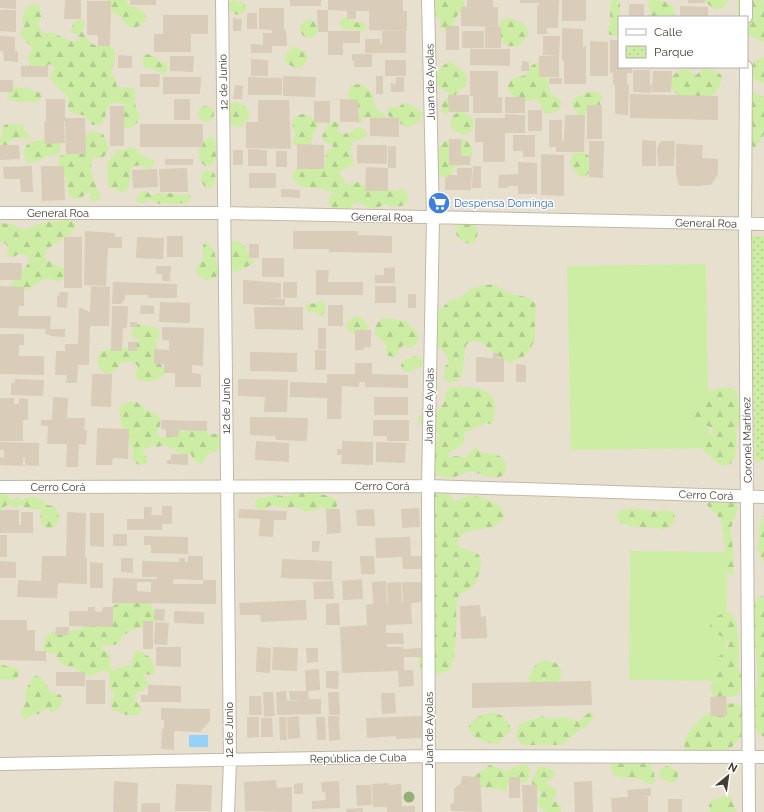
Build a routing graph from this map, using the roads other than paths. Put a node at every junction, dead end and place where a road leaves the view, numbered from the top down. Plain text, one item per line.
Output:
1 (222, 0) edge
2 (428, 0) edge
3 (746, 0) edge
4 (746, 16) edge
5 (746, 68) edge
6 (0, 213) edge
7 (225, 213) junction
8 (433, 218) junction
9 (745, 224) junction
10 (764, 224) edge
11 (428, 486) junction
12 (0, 487) edge
13 (227, 487) junction
14 (747, 497) junction
15 (764, 497) edge
16 (429, 756) junction
17 (750, 757) junction
18 (764, 757) edge
19 (230, 761) junction
20 (0, 764) edge
21 (228, 812) edge
22 (430, 812) edge
23 (750, 812) edge

1 - 7 street, 12 de Junio
2 - 8 street, Juan de Ayolas
3 - 4 street
5 - 9 street, Coronel Martínez
6 - 7 street, General Roa
7 - 8 street, General Roa
7 - 13 street, 12 de Junio
8 - 9 street, General Roa
8 - 11 street, Juan de Ayolas
9 - 10 street, General Roa
9 - 14 street, Coronel Martínez
11 - 13 street, Cerro Corá
11 - 14 street, Cerro Corá
11 - 16 street, Juan de Ayolas
12 - 13 street, Cerro Corá
13 - 19 street, 12 de Junio
14 - 15 street, Cerro Corá
14 - 17 street, Coronel Martínez
16 - 17 street, República de Cuba
16 - 19 street, República de Cuba
16 - 22 street, Juan de Ayolas
17 - 18 street, República de Cuba
17 - 23 street, Coronel Martínez
19 - 20 street, República de Cuba
19 - 21 street, 12 de Junio

